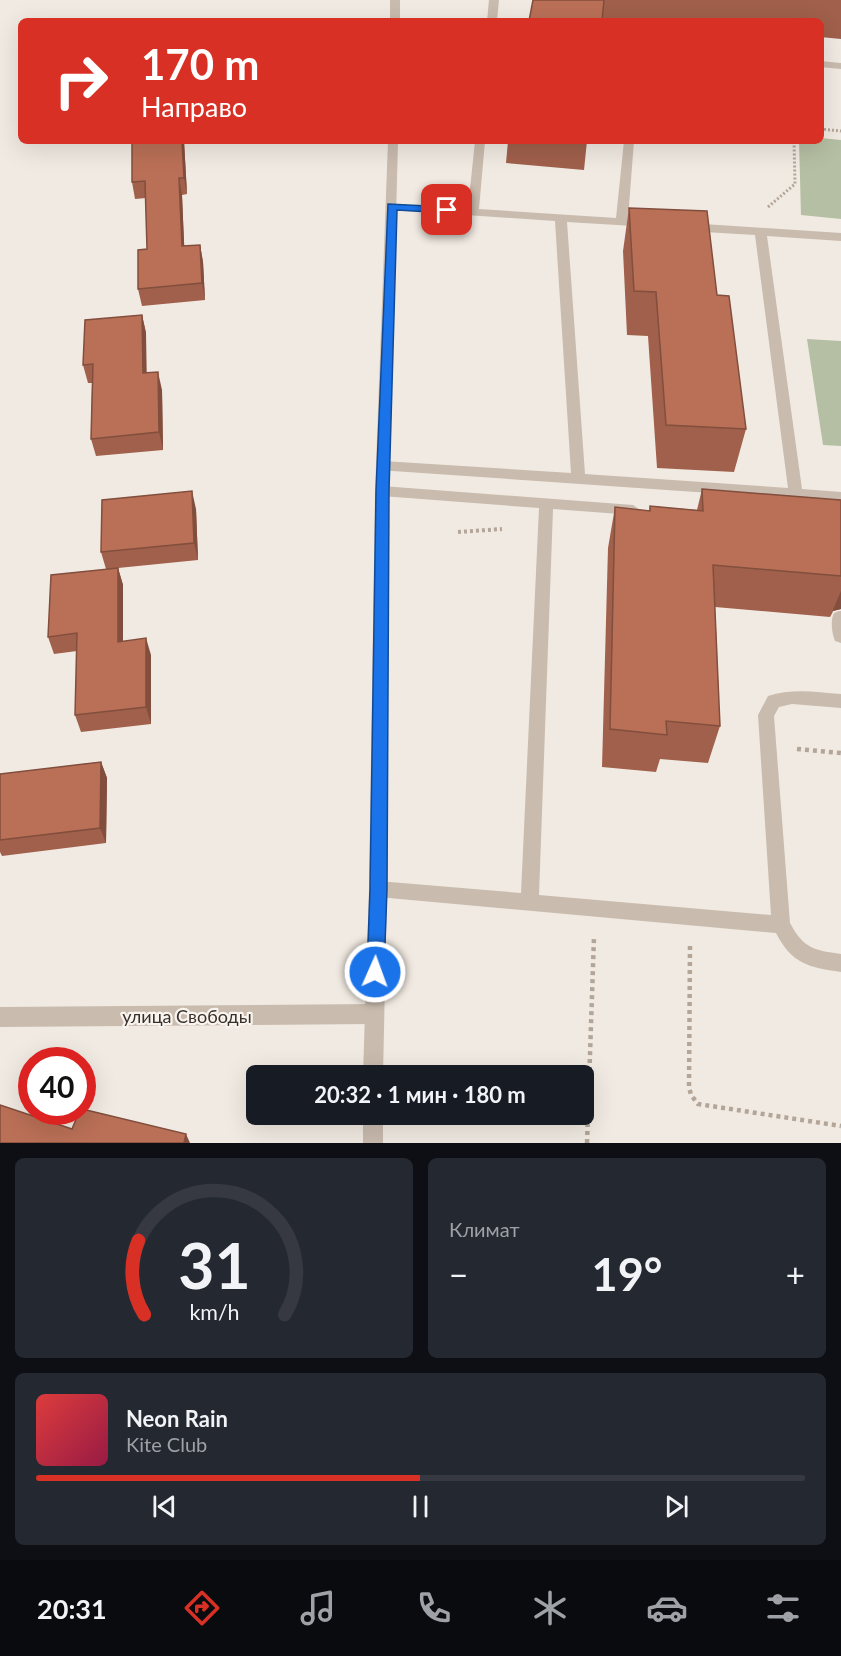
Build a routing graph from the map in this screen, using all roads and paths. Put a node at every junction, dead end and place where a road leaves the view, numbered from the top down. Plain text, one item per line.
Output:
1 (395, 0) edge
2 (494, 0) edge
3 (394, 18) edge
4 (492, 18) edge
5 (824, 64) edge
6 (841, 66) edge
7 (824, 129) edge
8 (841, 131) edge
9 (393, 144) edge
10 (480, 144) edge
11 (629, 144) edge
12 (794, 144) edge
13 (392, 207) junction
14 (766, 207) dead end
15 (473, 212) junction
16 (561, 218) junction
17 (622, 222) junction
18 (657, 224) edge
19 (680, 226) edge
20 (761, 232) junction
21 (841, 237) edge
22 (383, 466) junction
23 (578, 479) junction
24 (382, 491) junction
25 (796, 494) junction
26 (841, 497) edge
27 (546, 504) junction
28 (644, 511) edge
29 (839, 617) edge
30 (841, 637) edge
31 (841, 701) edge
32 (768, 746) junction
33 (841, 753) edge
34 (378, 889) junction
35 (530, 902) junction
36 (595, 908) junction
37 (690, 916) junction
38 (781, 924) junction
39 (841, 963) edge
40 (374, 1014) junction
41 (0, 1017) edge
42 (373, 1065) edge
43 (373, 1125) edge
44 (841, 1126) edge
45 (373, 1143) edge
46 (587, 1143) edge

1 - 3 street
2 - 4 street
5 - 6 street
7 - 8 path
9 - 13 street
10 - 15 street
11 - 17 street
12 - 14 path
13 - 15 street
13 - 22 street
15 - 16 street
16 - 17 street
16 - 23 street
17 - 18 street
19 - 20 street
20 - 21 street
20 - 25 street
22 - 23 street
22 - 24 street
23 - 25 street
24 - 27 street
24 - 34 street
25 - 26 street
27 - 28 street
27 - 35 street
29 - 30 street
31 - 32 street
32 - 33 path
32 - 38 street
34 - 35 street
34 - 40 street
35 - 36 street
36 - 37 street
36 - 46 path
37 - 38 street
37 - 44 path
38 - 39 street
40 - 41 street, улица Свободы
40 - 42 street
43 - 45 street

